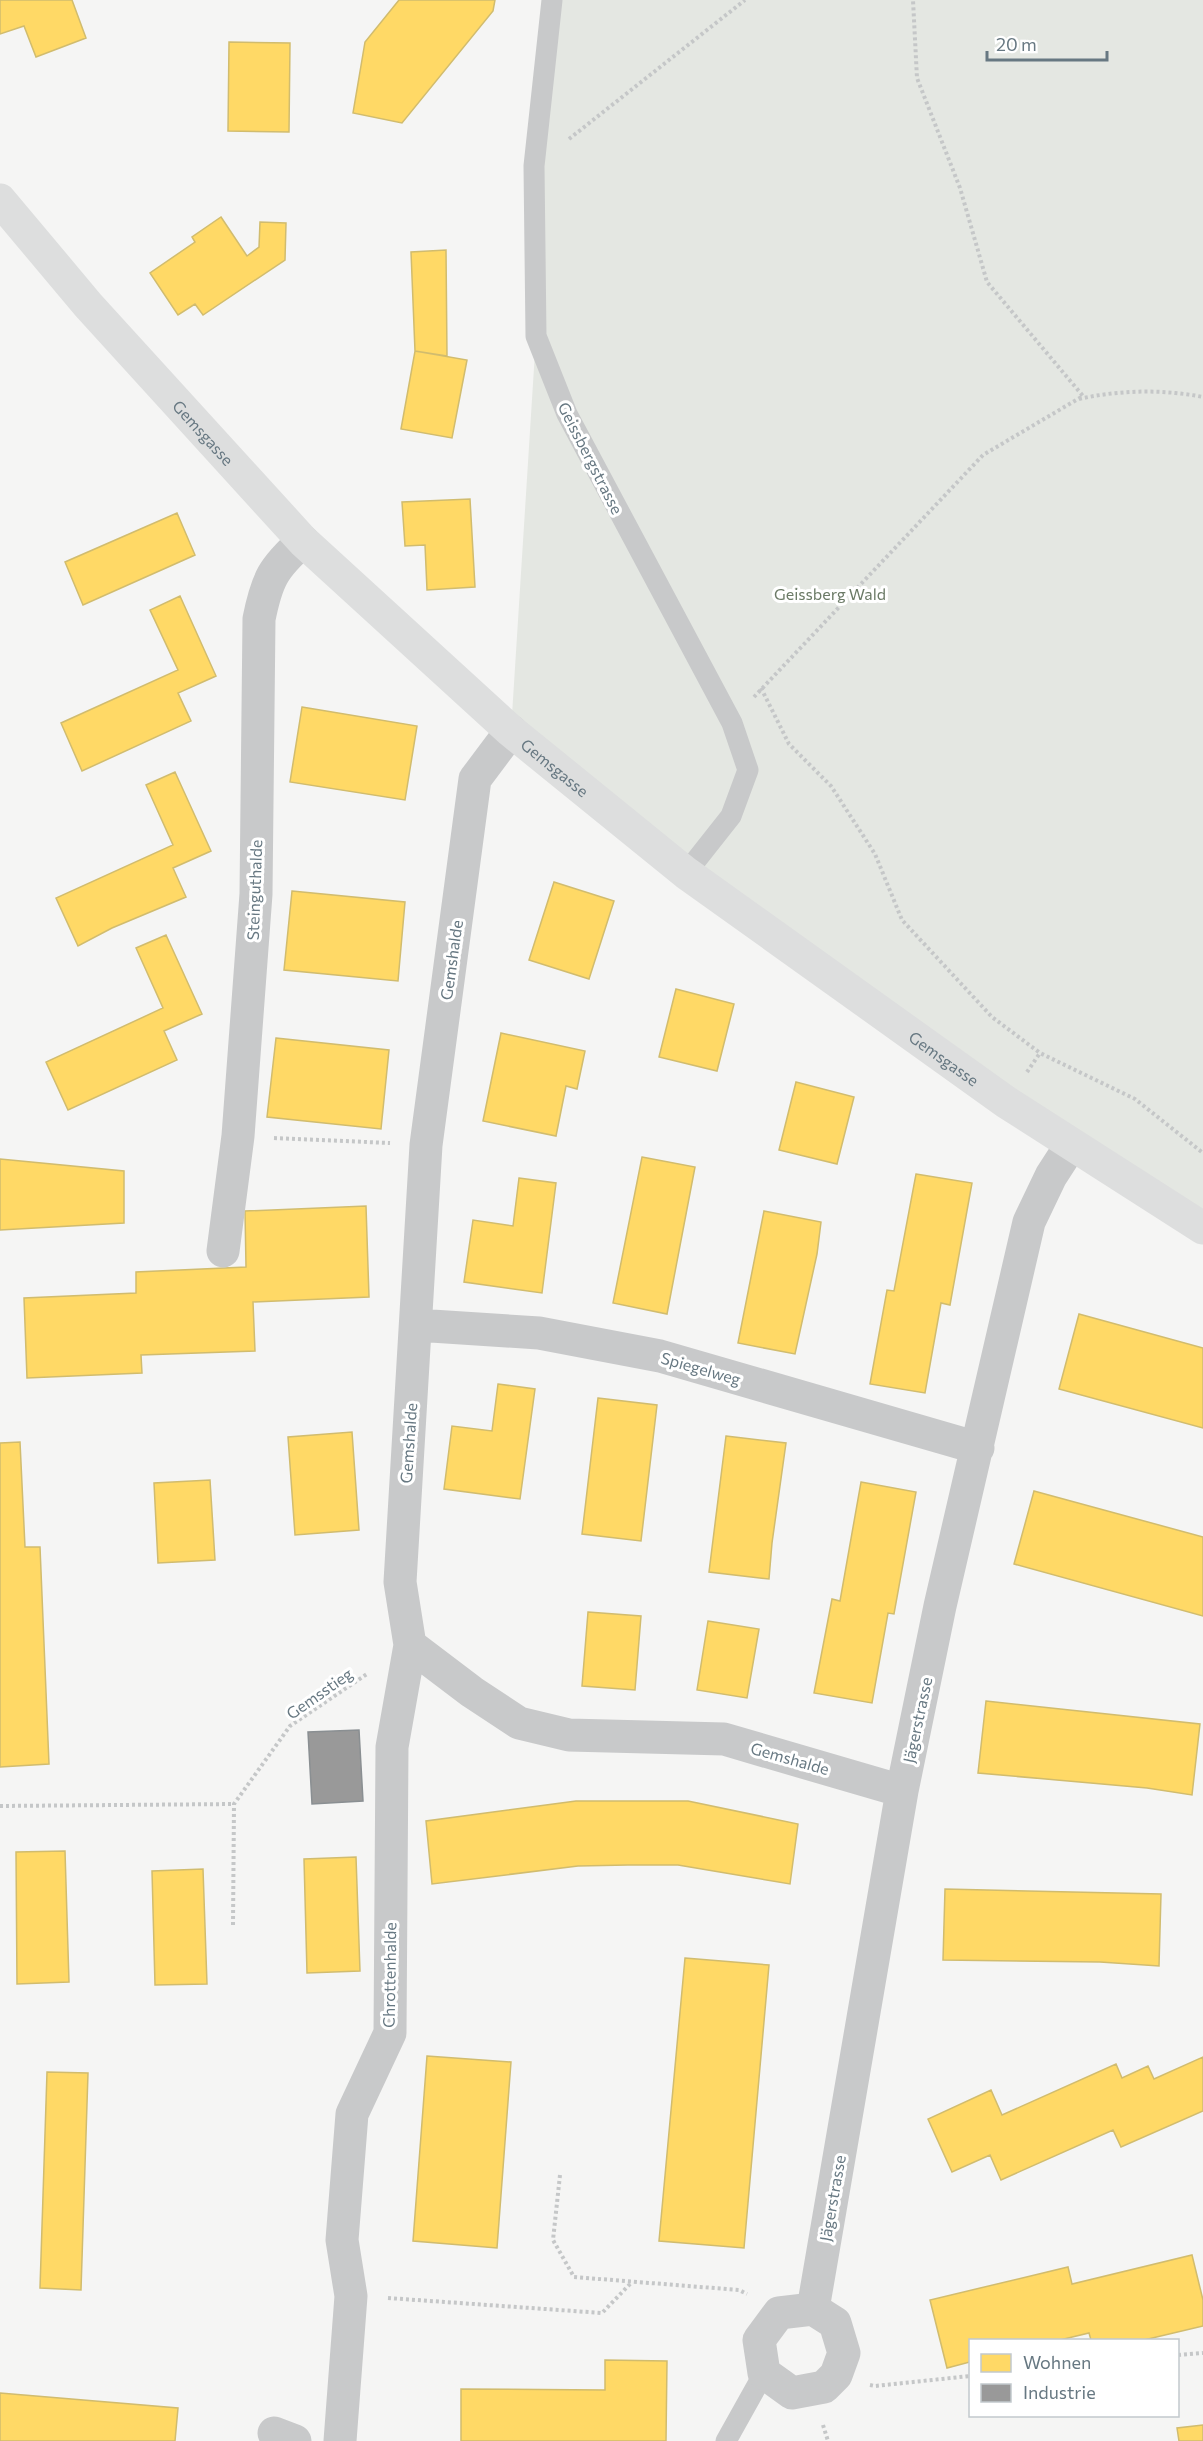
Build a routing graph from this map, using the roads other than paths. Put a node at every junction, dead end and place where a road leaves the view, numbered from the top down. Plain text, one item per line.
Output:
1 (552, 0) edge
2 (0, 200) edge
3 (303, 541) junction
4 (511, 730) junction
5 (686, 873) junction
6 (1071, 1145) junction
7 (1203, 1228) edge
8 (223, 1251) dead end
9 (416, 1325) junction
10 (978, 1448) junction
11 (410, 1645) junction
12 (902, 1791) junction
13 (813, 2309) junction
14 (764, 2373) junction
15 (340, 2441) edge
16 (726, 2441) edge

1 - 5 lane, Geissbergstrasse
2 - 3 street, Gemsgasse
3 - 4 street, Gemsgasse
3 - 8 street, Steinguthalde
4 - 5 street, Gemsgasse
4 - 9 street, Gemshalde
5 - 6 street, Gemsgasse
6 - 7 street, Gemsgasse
6 - 10 street, Jägerstrasse
9 - 10 street, Spiegelweg
9 - 11 street, Gemshalde
10 - 12 street, Jägerstrasse
11 - 12 street, Gemshalde
11 - 15 street, Chrottenhalde
12 - 13 street, Jägerstrasse
13 - 14 street
13 - 14 street
14 - 16 lane

